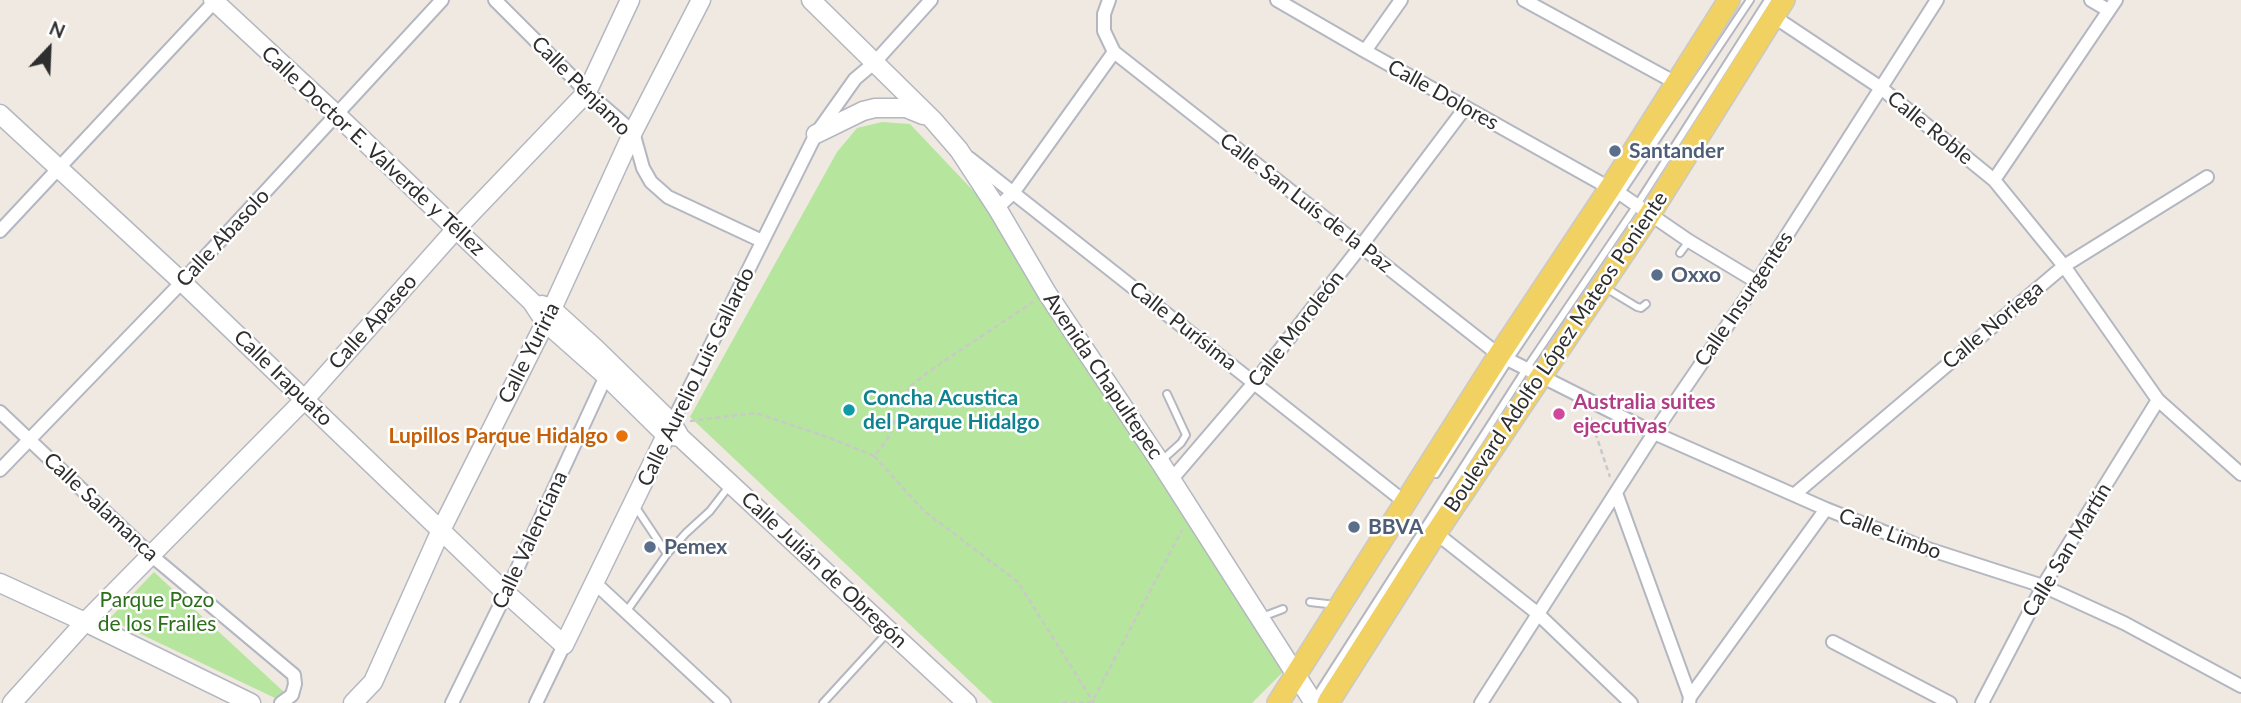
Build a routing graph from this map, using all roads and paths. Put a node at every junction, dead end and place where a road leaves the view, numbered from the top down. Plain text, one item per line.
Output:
1 (214, 0) edge
2 (442, 0) edge
3 (495, 0) edge
4 (630, 0) edge
5 (701, 0) edge
6 (811, 0) edge
7 (931, 0) edge
8 (1109, 0) edge
9 (1277, 0) edge
10 (1401, 0) edge
11 (1524, 0) edge
12 (1730, 0) edge
13 (1750, 0) edge
14 (1937, 0) edge
15 (2091, 0) edge
16 (1775, 5) edge
17 (2112, 5) edge
18 (1365, 51) junction
19 (1114, 52) junction
20 (874, 63) junction
21 (1676, 83) junction
22 (1881, 88) junction
23 (587, 92) junction
24 (1465, 108) junction
25 (0, 114) edge
26 (337, 115) junction
27 (933, 120) junction
28 (633, 132) junction
29 (816, 134) junction
30 (959, 150) junction
31 (59, 170) junction
32 (2207, 177) dead end
33 (1994, 180) junction
34 (1616, 191) junction
35 (1013, 192) junction
36 (997, 208) junction
37 (1643, 209) junction
38 (456, 229) junction
39 (0, 231) edge
40 (762, 241) junction
41 (1689, 241) junction
42 (1361, 246) junction
43 (1681, 253) dead end
44 (2064, 266) junction
45 (183, 282) junction
46 (1757, 282) junction
47 (1602, 286) junction
48 (1047, 293) junction
49 (1646, 304) dead end
50 (548, 315) junction
51 (1504, 358) junction
52 (1533, 372) junction
53 (606, 376) junction
54 (1254, 383) junction
55 (1167, 394) dead end
56 (305, 398) junction
57 (1583, 398) junction
58 (2158, 400) junction
59 (0, 412) edge
60 (673, 432) junction
61 (1654, 433) junction
62 (29, 439) junction
63 (874, 456) junction
64 (1160, 462) junction
65 (0, 470) edge
66 (2241, 474) edge
67 (1435, 476) dead end
68 (1171, 480) junction
69 (731, 484) junction
70 (1616, 493) junction
71 (1796, 494) junction
72 (1406, 503) junction
73 (634, 504) junction
74 (1826, 509) junction
75 (1192, 512) junction
76 (441, 530) junction
77 (1436, 533) junction
78 (667, 554) junction
79 (152, 556) junction
80 (0, 583) edge
81 (596, 583) junction
82 (2043, 586) junction
83 (506, 593) junction
84 (1310, 602) dead end
85 (1338, 606) junction
86 (1283, 609) dead end
87 (626, 612) junction
88 (1537, 613) junction
89 (1260, 618) junction
90 (85, 622) junction
91 (890, 631) junction
92 (1833, 642) dead end
93 (564, 645) junction
94 (1295, 683) edge
95 (2241, 686) edge
96 (1689, 700) edge
97 (1093, 702) edge
98 (12, 703) edge
99 (251, 703) edge
100 (281, 703) edge
101 (354, 703) edge
102 (452, 703) edge
103 (536, 703) edge
104 (724, 703) edge
105 (823, 703) edge
106 (967, 703) edge
107 (1062, 703) edge
108 (1263, 703) edge
109 (1317, 703) edge
110 (1481, 703) edge
111 (1632, 703) edge
112 (1950, 703) edge
113 (1982, 703) edge

1 - 26 street, Calle Doctor E. Valverde y Téllez
1 - 31 street
2 - 26 street, Calle Abasolo
3 - 23 street, Calle Pénjamo
4 - 23 street, Calle Apaseo
5 - 28 street, Calle Yuriria
6 - 20 street
7 - 20 street, Calle Aurelio Luis Gallardo
8 - 19 street
9 - 18 street, Calle Dolores
10 - 18 street
11 - 21 street
12 - 21 main road, Boulevard Adolfo López Mateos Poniente
13 - 34 lane
14 - 22 street, Calle Insurgentes
15 - 17 street
16 - 22 street, Calle Roble
16 - 37 main road, Boulevard Adolfo López Mateos Poniente
17 - 33 street
18 - 24 street, Calle Dolores
19 - 35 street
19 - 42 street, Calle San Luís de la Paz
20 - 27 street, Avenida Chapultepec
20 - 29 street, Calle Aurelio Luis Gallardo
21 - 34 main road, Boulevard Adolfo López Mateos Poniente
22 - 33 street, Calle Roble
22 - 46 street, Calle Insurgentes
23 - 28 street, Calle Pénjamo
23 - 38 street, Calle Apaseo
24 - 34 street, Calle Dolores
24 - 42 street, Calle Moroleón
25 - 31 street, Calle Irapuato
26 - 38 street, Calle Doctor E. Valverde y Téllez
26 - 45 street, Calle Abasolo
27 - 29 street
27 - 30 street, Avenida Chapultepec
28 - 40 street, Calle Pénjamo
28 - 50 street, Calle Yuriria
29 - 40 street, Calle Aurelio Luis Gallardo
30 - 35 street, Calle Purísima
30 - 36 street, Avenida Chapultepec
31 - 39 street
31 - 45 street, Calle Irapuato
32 - 44 street, Calle Noriega
33 - 44 street, Calle Roble
34 - 37 street, Calle Dolores
34 - 51 main road, Boulevard Adolfo López Mateos Poniente
35 - 36 street
35 - 54 street, Calle Purísima
36 - 48 street, Avenida Chapultepec
37 - 41 street, Calle Dolores
37 - 47 main road, Boulevard Adolfo López Mateos Poniente
37 - 52 lane
38 - 50 street, Calle Doctor E. Valverde y Téllez
38 - 56 street, Calle Apaseo
40 - 60 street, Calle Aurelio Luis Gallardo
41 - 43 lane
41 - 46 street, Calle Dolores
42 - 51 street, Calle San Luís de la Paz
42 - 54 street, Calle Moroleón
44 - 58 street, Calle Roble
44 - 71 street, Calle Noriega
45 - 56 street, Calle Irapuato
45 - 62 street, Calle Abasolo
46 - 61 street, Calle Insurgentes
47 - 49 lane
47 - 52 main road, Boulevard Adolfo López Mateos Poniente
48 - 63 path
48 - 64 street, Avenida Chapultepec
50 - 53 street, Calle Doctor E. Valverde y Téllez
50 - 60 street, Calle Doctor E. Valverde y Téllez
50 - 76 street, Calle Yuriria
51 - 52 street, Calle San Luís de la Paz
51 - 67 lane
51 - 72 main road, Boulevard Adolfo López Mateos Poniente
52 - 57 street, Calle Limbo
52 - 77 main road, Boulevard Adolfo López Mateos Poniente
52 - 109 lane
53 - 60 street, Calle Doctor E. Valverde y Téllez
53 - 83 street, Calle Valenciana
54 - 68 street, Calle Moroleón
54 - 72 street, Calle Purísima
55 - 64 lane
56 - 76 street, Calle Irapuato
56 - 79 street, Calle Apaseo
57 - 61 street, Calle Limbo
57 - 70 path
58 - 66 street, Calle Roble
58 - 82 street, Calle San Martín
59 - 62 street, Calle Salamanca
60 - 63 path
60 - 69 street, Calle Julián de Obregón
60 - 73 street, Calle Aurelio Luis Gallardo
61 - 70 street, Calle Insurgentes
61 - 71 street, Calle Limbo
62 - 65 street, Calle Abasolo
62 - 79 street, Calle Salamanca
63 - 97 path
64 - 68 street, Avenida Chapultepec
68 - 75 street, Avenida Chapultepec
69 - 78 lane
69 - 91 street, Calle Julián de Obregón
70 - 88 street, Calle Insurgentes
70 - 96 street
71 - 74 street, Calle Limbo
72 - 85 main road, Boulevard Adolfo López Mateos Poniente
73 - 78 lane
73 - 81 street, Calle Aurelio Luis Gallardo
74 - 82 street, Calle Limbo
74 - 96 street
75 - 89 street, Avenida Chapultepec
75 - 97 path
76 - 83 street, Calle Irapuato
76 - 101 street, Calle Yuriria
77 - 88 street
77 - 109 main road, Boulevard Adolfo López Mateos Poniente
78 - 87 lane
79 - 90 street, Calle Apaseo
79 - 100 street, Calle Salamanca
80 - 90 street
81 - 87 street
81 - 93 street, Calle Aurelio Luis Gallardo
82 - 95 street, Calle Limbo
82 - 113 street, Calle San Martín
83 - 93 street, Calle Irapuato
83 - 102 street, Calle Valenciana
84 - 85 lane
85 - 94 main road, Boulevard Adolfo López Mateos Poniente
86 - 89 lane
87 - 104 street
88 - 110 street, Calle Insurgentes
88 - 111 street
89 - 94 street, Avenida Chapultepec
90 - 98 street, Calle Apaseo
90 - 99 street
91 - 105 lane
91 - 106 street, Calle Julián de Obregón
92 - 112 street
93 - 103 street, Calle Aurelio Luis Gallardo
94 - 108 main road, Boulevard Adolfo López Mateos Poniente
94 - 109 street, Avenida Chapultepec
97 - 107 path

